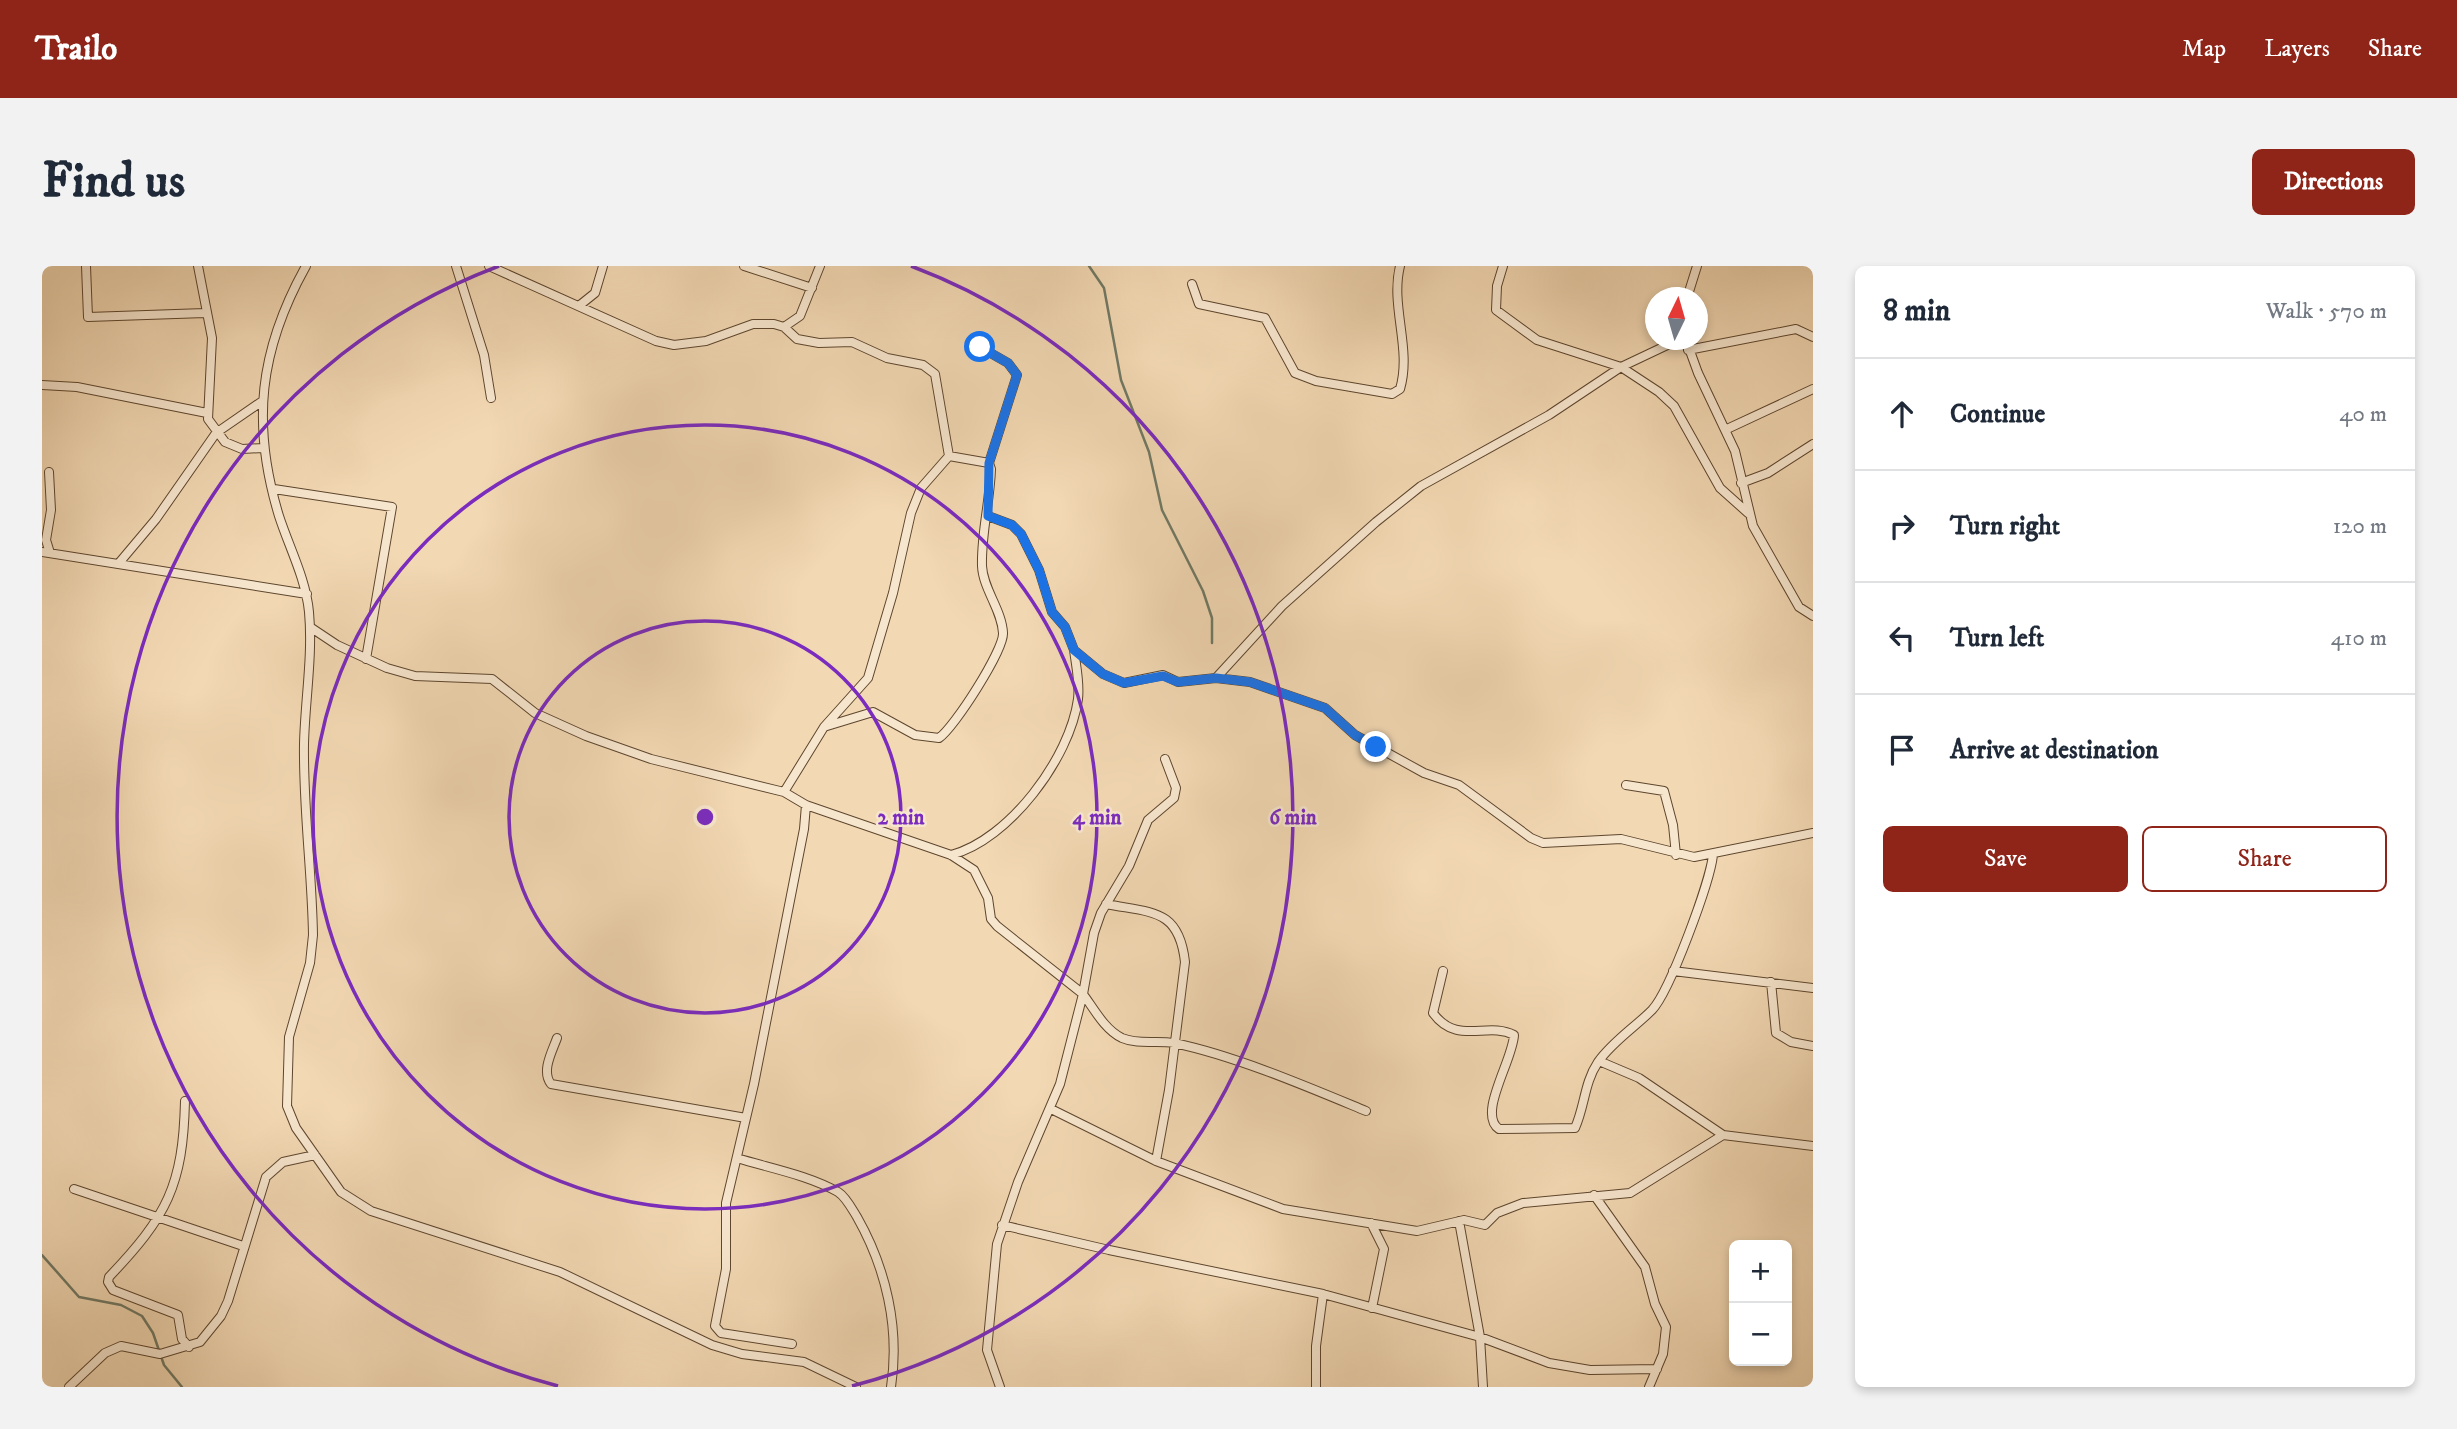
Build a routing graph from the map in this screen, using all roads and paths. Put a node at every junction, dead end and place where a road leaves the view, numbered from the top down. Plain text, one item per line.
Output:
1 (86, 266) edge
2 (198, 266) edge
3 (306, 266) edge
4 (456, 266) edge
5 (489, 266) edge
6 (603, 266) edge
7 (744, 266) edge
8 (820, 266) edge
9 (1400, 266) edge
10 (1503, 266) edge
11 (1697, 266) edge
12 (1192, 284) dead end
13 (1691, 287) edge
14 (811, 288) junction
15 (580, 305) junction
16 (205, 313) junction
17 (784, 327) junction
18 (1813, 337) edge
19 (1708, 346) edge
20 (980, 347) dead end
21 (1657, 350) edge
22 (1688, 350) edge
23 (1621, 367) junction
24 (42, 385) edge
25 (1813, 389) edge
26 (491, 398) dead end
27 (261, 402) junction
28 (207, 413) junction
29 (1727, 429) junction
30 (216, 433) junction
31 (1813, 444) edge
32 (263, 448) junction
33 (949, 456) junction
34 (989, 463) junction
35 (49, 472) dead end
36 (1741, 483) junction
37 (274, 489) junction
38 (1748, 513) junction
39 (988, 516) junction
40 (46, 552) edge
41 (118, 563) junction
42 (307, 594) junction
43 (1813, 616) edge
44 (310, 627) junction
45 (1074, 650) junction
46 (366, 659) junction
47 (1216, 678) junction
48 (824, 727) junction
49 (1165, 760) dead end
50 (1626, 785) dead end
51 (784, 792) junction
52 (806, 805) junction
53 (1813, 832) edge
54 (951, 855) junction
55 (1676, 855) junction
56 (1713, 855) junction
57 (1105, 904) junction
58 (1443, 971) dead end
59 (1672, 971) junction
60 (1771, 982) junction
61 (1813, 988) edge
62 (1083, 994) junction
63 (556, 1038) dead end
64 (1173, 1043) junction
65 (1813, 1046) edge
66 (1599, 1061) junction
67 (185, 1101) dead end
68 (1051, 1109) junction
69 (1366, 1111) dead end
70 (746, 1118) junction
71 (1723, 1135) junction
72 (1812, 1145) edge
73 (315, 1155) junction
74 (737, 1158) junction
75 (1156, 1161) junction
76 (74, 1189) dead end
77 (1594, 1195) junction
78 (160, 1219) junction
79 (1459, 1221) junction
80 (1371, 1223) junction
81 (1002, 1225) junction
82 (243, 1246) junction
83 (1323, 1294) junction
84 (1372, 1308) junction
85 (1480, 1337) junction
86 (792, 1344) dead end
87 (189, 1347) junction
88 (1657, 1369) junction
89 (69, 1387) edge
90 (856, 1387) edge
91 (891, 1387) edge
92 (1000, 1387) edge
93 (1316, 1387) edge
94 (1483, 1387) edge
95 (1648, 1387) edge

1 - 16 street
2 - 16 street
3 - 27 street
4 - 26 street
5 - 15 street
6 - 15 street
7 - 14 street
8 - 14 street
9 - 12 street
10 - 23 street
11 - 13 street
14 - 17 street
15 - 17 street
16 - 28 street
17 - 33 street
18 - 19 street
20 - 34 street
21 - 23 street
22 - 29 street
23 - 38 street
23 - 47 street
24 - 28 street
25 - 29 street
27 - 30 street
27 - 32 street
28 - 30 street
29 - 36 street
30 - 32 street
30 - 41 street
31 - 36 street
32 - 37 street
33 - 34 street
33 - 48 street
34 - 39 street
35 - 40 street
36 - 38 street
37 - 42 street
37 - 46 street
38 - 43 street
39 - 45 street
39 - 48 street
40 - 41 street
41 - 42 street
42 - 44 street
44 - 46 street
44 - 73 street
45 - 47 street
45 - 54 street
46 - 51 street
47 - 55 street
48 - 51 street
49 - 57 street
50 - 55 street
51 - 52 street
52 - 54 street
52 - 70 street
53 - 56 street
54 - 62 street
55 - 56 street
56 - 59 street
57 - 62 street
57 - 64 street
58 - 66 street
59 - 60 street
59 - 66 street
60 - 61 street
60 - 65 street
62 - 64 street
62 - 68 street
63 - 70 street
64 - 69 street
64 - 75 street
66 - 71 street
67 - 78 street
68 - 75 street
68 - 81 street
70 - 74 street
71 - 72 street
71 - 77 street
73 - 82 street
73 - 90 street
74 - 86 street
74 - 91 street
75 - 80 street
76 - 78 street
77 - 79 street
77 - 88 street
78 - 82 street
78 - 87 street
79 - 80 street
79 - 85 street
80 - 84 street
81 - 83 street
81 - 92 street
82 - 87 street
83 - 84 street
83 - 93 street
84 - 85 street
85 - 88 street
85 - 94 street
87 - 89 street
88 - 95 street

